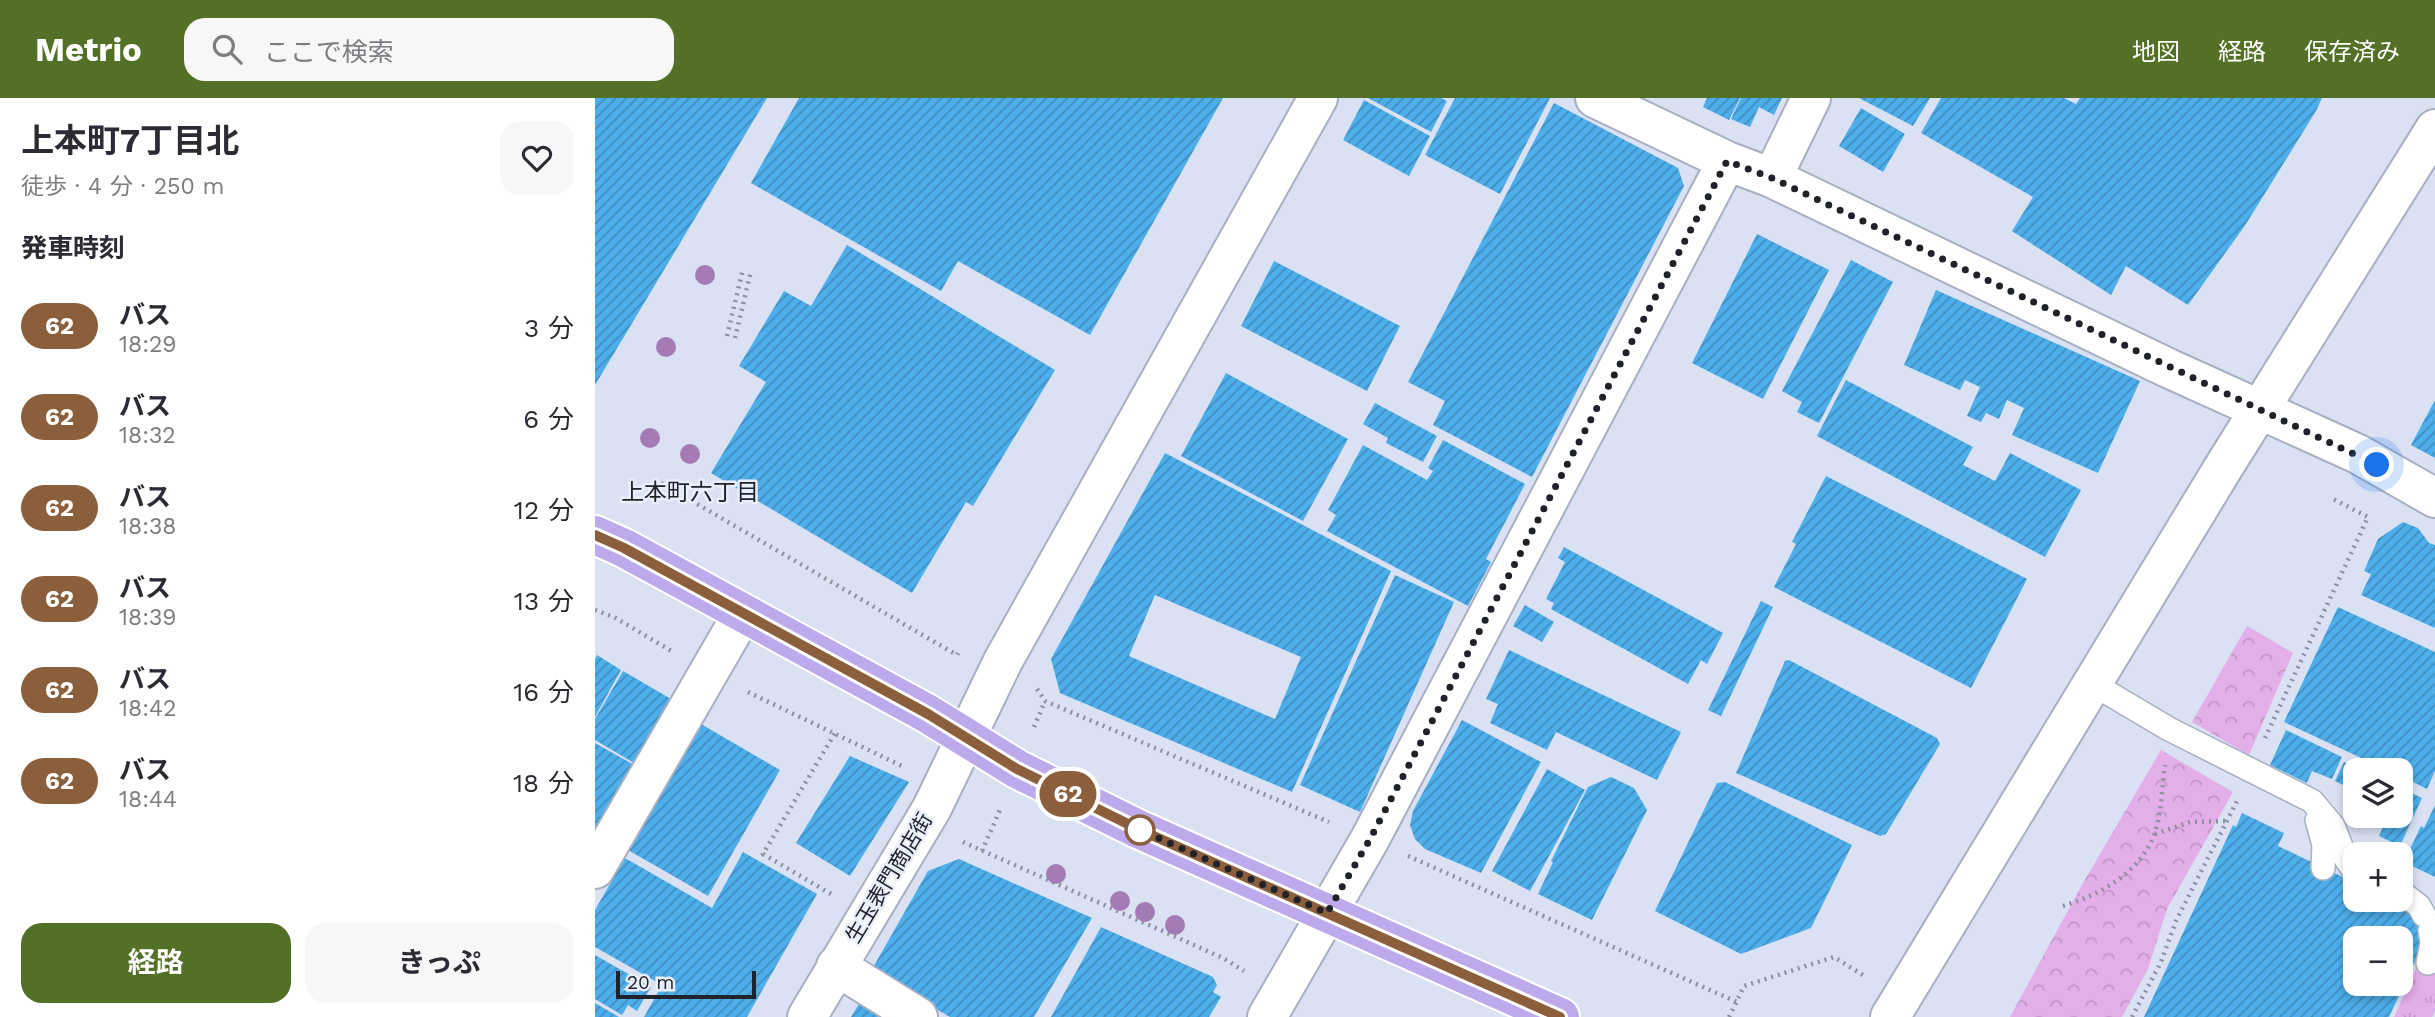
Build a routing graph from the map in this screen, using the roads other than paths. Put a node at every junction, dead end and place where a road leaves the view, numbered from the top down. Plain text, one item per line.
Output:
1 (1318, 98) edge
2 (1595, 98) edge
3 (1811, 98) edge
4 (2432, 141) edge
5 (1727, 161) junction
6 (1772, 178) junction
7 (2260, 410) junction
8 (2435, 498) edge
9 (595, 535) edge
10 (743, 613) junction
11 (2093, 684) junction
12 (965, 737) junction
13 (2287, 786) junction
14 (2343, 852) edge
15 (2323, 868) dead end
16 (595, 869) edge
17 (2413, 902) edge
18 (1327, 913) junction
19 (2428, 963) dead end
20 (836, 966) junction
21 (807, 1017) edge
22 (918, 1017) edge
23 (1268, 1017) edge
24 (1560, 1017) edge
25 (1889, 1017) edge

1 - 12 street, 生玉表門商店街
2 - 5 street
3 - 6 street
4 - 7 street
5 - 6 street
5 - 18 street
6 - 7 street
7 - 8 street
7 - 11 street
9 - 10 main road
10 - 12 main road
10 - 16 street
11 - 13 lane
11 - 25 street
12 - 18 main road
12 - 20 street, 生玉表門商店街
13 - 14 lane
13 - 15 lane
17 - 19 lane
18 - 23 street
18 - 24 main road
20 - 21 street, 生玉表門商店街
20 - 22 street

